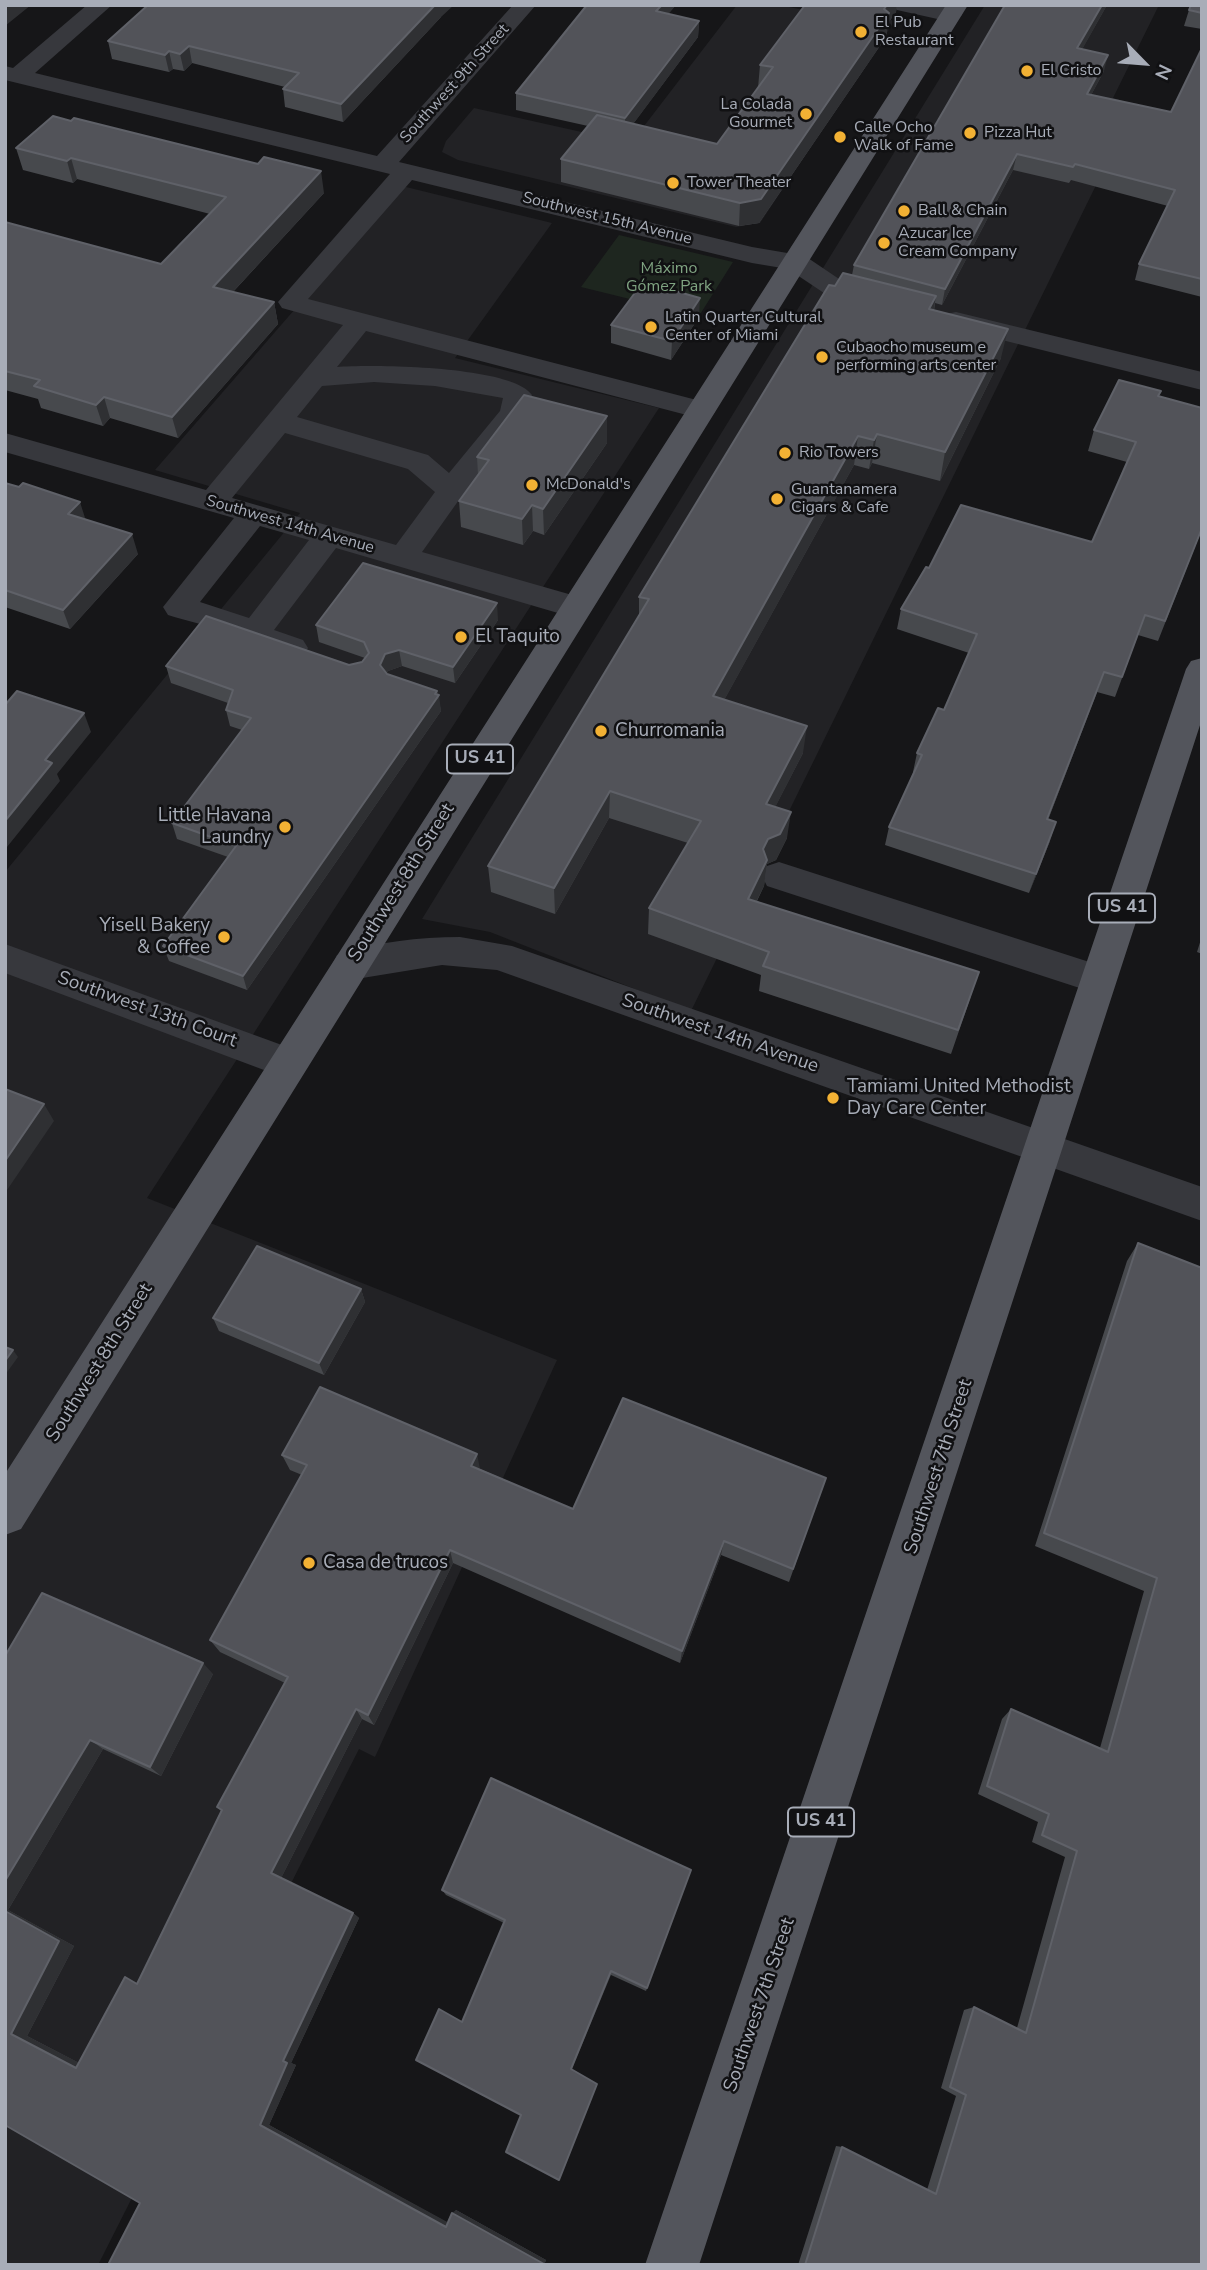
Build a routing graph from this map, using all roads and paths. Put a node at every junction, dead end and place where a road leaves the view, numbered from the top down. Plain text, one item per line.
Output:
1 (101, 5) edge
2 (525, 5) edge
3 (905, 5) edge
4 (954, 10) edge
5 (11, 75) edge
6 (396, 166) junction
7 (796, 262) junction
8 (902, 307) edge
9 (929, 313) edge
10 (360, 321) junction
11 (313, 379) junction
12 (1202, 381) edge
13 (702, 410) junction
14 (277, 421) junction
15 (5, 442) edge
16 (451, 490) junction
17 (212, 503) junction
18 (253, 514) junction
19 (329, 536) junction
20 (403, 556) junction
21 (575, 607) junction
22 (253, 635) junction
23 (316, 655) edge
24 (1202, 668) edge
25 (779, 876) dead end
26 (5, 958) edge
27 (350, 965) junction
28 (1098, 979) junction
29 (288, 1063) junction
30 (1042, 1147) junction
31 (1202, 1204) edge
32 (5, 1514) edge
33 (672, 2265) edge

1 - 5 street
2 - 6 street, Southwest 9th Street
3 - 4 street
4 - 7 main road, Southwest 8th Street / US 41
5 - 6 street, Southwest 15th Avenue
6 - 7 street, Southwest 15th Avenue
6 - 10 street, Southwest 9th Street
7 - 8 street, Southwest 15th Avenue
7 - 13 main road, Southwest 8th Street / US 41
9 - 12 street
10 - 11 street
10 - 13 street
11 - 14 street
11 - 16 street
13 - 21 main road, Southwest 8th Street / US 41
14 - 16 street
14 - 17 street
15 - 17 street, Southwest 14th Avenue
16 - 20 street
17 - 18 street, Southwest 14th Avenue
18 - 19 street, Southwest 14th Avenue
18 - 22 street
19 - 20 street, Southwest 14th Avenue
19 - 22 street
20 - 21 street, Southwest 14th Avenue
21 - 27 main road, Southwest 8th Street / US 41
22 - 23 street
24 - 28 main road, Southwest 7th Street / US 41
25 - 28 street
26 - 29 street, Southwest 13th Court
27 - 29 main road, Southwest 8th Street / US 41
27 - 30 street, Southwest 14th Avenue
28 - 30 main road, Southwest 7th Street / US 41
29 - 32 main road, Southwest 8th Street / US 41
30 - 31 street, Southwest 14th Avenue
30 - 33 main road, Southwest 7th Street / US 41

